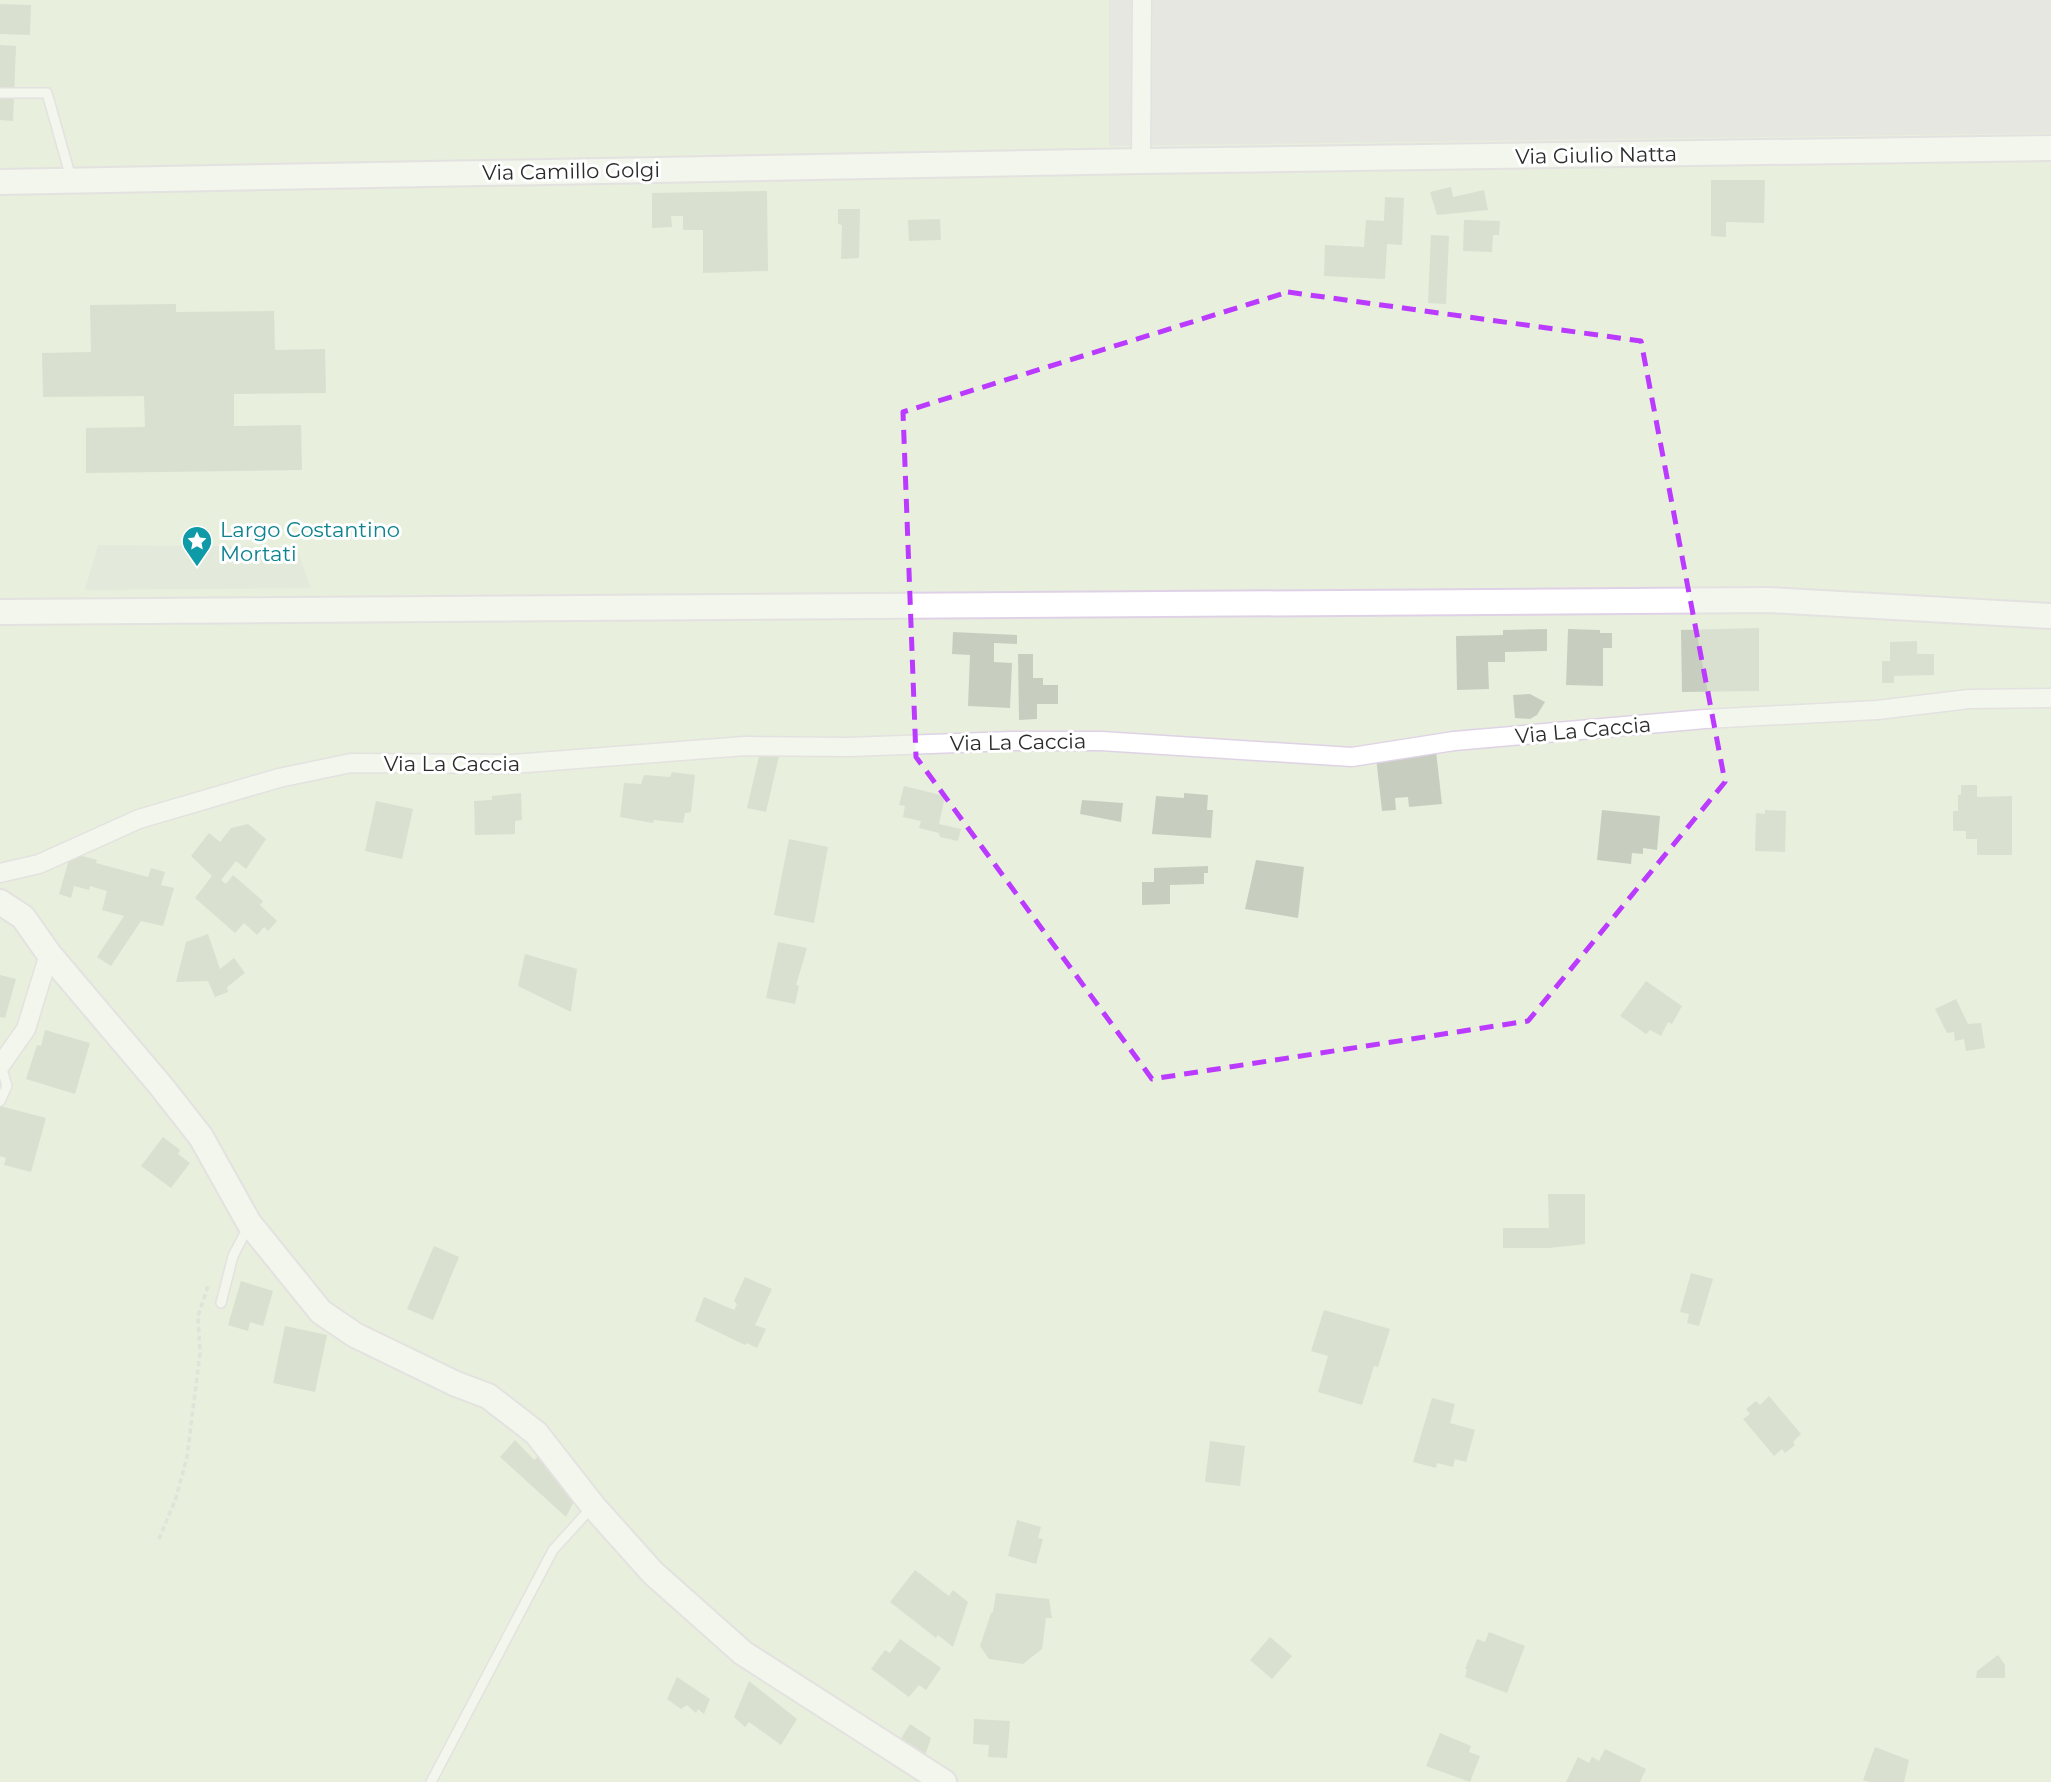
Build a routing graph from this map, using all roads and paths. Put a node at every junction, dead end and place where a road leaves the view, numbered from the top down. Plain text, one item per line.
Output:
1 (1142, 0) edge
2 (0, 93) edge
3 (2051, 149) edge
4 (1141, 161) junction
5 (71, 180) junction
6 (0, 181) edge
7 (0, 612) edge
8 (2051, 616) edge
9 (2051, 698) edge
10 (0, 873) edge
11 (0, 902) edge
12 (49, 954) junction
13 (0, 1066) edge
14 (0, 1101) edge
15 (249, 1223) junction
16 (211, 1279) dead end
17 (221, 1303) dead end
18 (593, 1506) junction
19 (159, 1539) dead end
20 (431, 1782) edge
21 (944, 1782) edge

1 - 4 street
2 - 5 lane
3 - 4 street, Via Giulio Natta
4 - 5 street, Via Camillo Golgi
5 - 6 street, Via Camillo Golgi
7 - 8 street
9 - 10 street, Via La Caccia
11 - 12 street
12 - 13 street
12 - 15 street
13 - 14 lane
15 - 17 lane
15 - 18 street
16 - 19 path
18 - 20 lane
18 - 21 street

